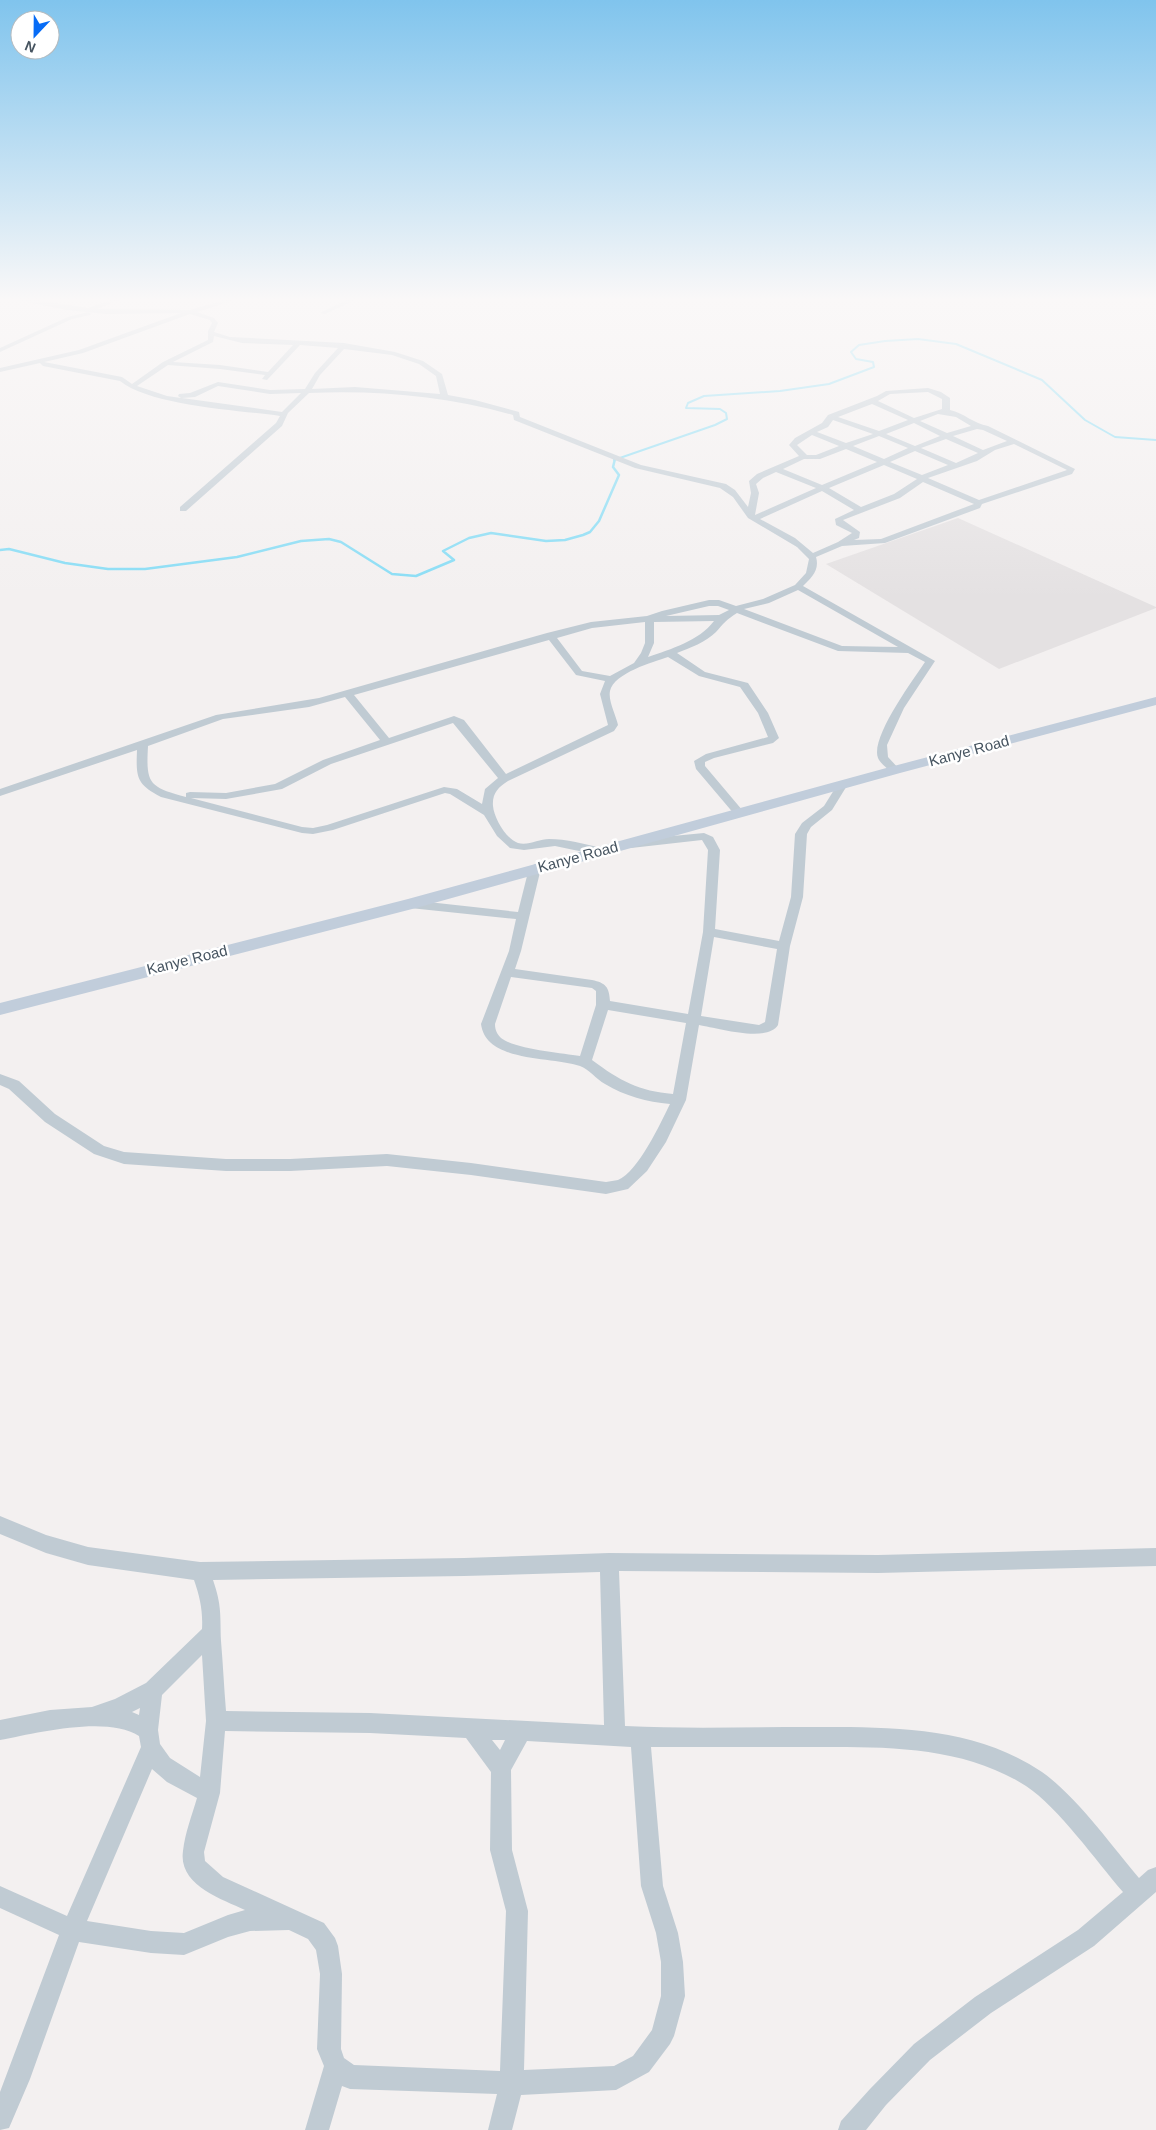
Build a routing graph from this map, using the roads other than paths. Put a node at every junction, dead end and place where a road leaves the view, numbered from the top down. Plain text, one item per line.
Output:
1 (248, 399) edge
2 (298, 399) edge
3 (460, 399) edge
4 (875, 399) edge
5 (945, 399) edge
6 (872, 401) junction
7 (946, 411) junction
8 (283, 414) junction
9 (832, 417) junction
10 (915, 420) junction
11 (977, 427) junction
12 (812, 433) junction
13 (878, 433) junction
14 (948, 436) junction
15 (1014, 442) junction
16 (847, 445) junction
17 (914, 448) junction
18 (984, 453) junction
19 (803, 457) junction
20 (886, 462) junction
21 (954, 465) junction
22 (776, 470) junction
23 (920, 479) junction
24 (824, 489) junction
25 (752, 495) junction
26 (738, 497) junction
27 (978, 503) junction
28 (183, 509) dead end
29 (860, 510) junction
30 (752, 516) junction
31 (841, 544) junction
32 (812, 556) junction
33 (798, 586) junction
34 (769, 608) junction
35 (736, 610) junction
36 (721, 618) junction
37 (649, 620) junction
38 (780, 626) junction
39 (550, 635) junction
40 (908, 650) junction
41 (671, 654) junction
42 (639, 663) junction
43 (610, 679) junction
44 (348, 694) junction
45 (1156, 701) edge
46 (387, 742) junction
47 (143, 744) junction
48 (895, 770) junction
49 (504, 779) junction
50 (843, 784) junction
51 (0, 793) edge
52 (165, 795) junction
53 (488, 812) junction
54 (739, 813) junction
55 (625, 844) junction
56 (598, 851) junction
57 (535, 868) junction
58 (410, 904) junction
59 (523, 916) junction
60 (709, 932) junction
61 (784, 946) junction
62 (507, 972) junction
63 (603, 1005) junction
64 (0, 1009) edge
65 (692, 1020) junction
66 (585, 1062) junction
67 (0, 1079) edge
68 (679, 1100) junction
69 (0, 1525) edge
70 (1156, 1557) edge
71 (609, 1562) junction
72 (200, 1571) junction
73 (211, 1633) junction
74 (153, 1690) junction
75 (92, 1717) junction
76 (216, 1721) junction
77 (0, 1730) edge
78 (473, 1730) junction
79 (521, 1731) junction
80 (615, 1735) junction
81 (640, 1737) junction
82 (148, 1740) junction
83 (501, 1769) junction
84 (209, 1793) junction
85 (1156, 1878) edge
86 (1137, 1892) junction
87 (0, 1897) edge
88 (293, 1921) junction
89 (72, 1930) junction
90 (336, 2066) junction
91 (512, 2083) junction
92 (0, 2119) edge
93 (317, 2130) edge
94 (500, 2130) edge
95 (850, 2130) edge

1 - 8 street
2 - 8 street
3 - 26 street
4 - 6 street
5 - 7 street
6 - 9 street
6 - 10 street
7 - 10 street
7 - 11 street
8 - 28 street
9 - 12 street
9 - 13 street
10 - 13 street
10 - 14 street
11 - 14 street
11 - 15 street
12 - 16 street
12 - 19 street
13 - 16 street
13 - 17 street
14 - 17 street
14 - 18 street
15 - 18 street
15 - 27 street
16 - 19 street
16 - 20 street
17 - 20 street
17 - 21 street
18 - 21 street
19 - 22 street
20 - 23 street
20 - 24 street
21 - 23 street
22 - 24 street
22 - 25 street
23 - 27 street
23 - 29 street
24 - 29 street
24 - 30 street
25 - 26 street
25 - 30 street
26 - 30 street
27 - 31 street
29 - 31 street
30 - 32 street
31 - 32 street
32 - 33 street
33 - 34 street
33 - 40 street
34 - 35 street
34 - 38 street
35 - 36 street
35 - 37 street
35 - 38 street
36 - 37 street
36 - 41 street
37 - 39 street
37 - 42 street
38 - 40 street
39 - 43 street
39 - 44 street
40 - 48 street
41 - 42 street
41 - 54 street
42 - 43 street
43 - 49 street
44 - 46 street
44 - 47 street
45 - 48 main road, Kanye Road
46 - 49 street
46 - 52 street
47 - 51 street
47 - 52 street
48 - 50 main road, Kanye Road
49 - 53 street
50 - 54 main road, Kanye Road
50 - 61 street
52 - 53 street
53 - 56 street
54 - 55 main road, Kanye Road
55 - 56 main road, Kanye Road
55 - 60 street
56 - 57 main road, Kanye Road
57 - 58 main road, Kanye Road
57 - 59 street
58 - 59 street
58 - 64 main road, Kanye Road
59 - 62 street
60 - 61 street
60 - 65 street
61 - 65 street
62 - 63 street
62 - 66 street
63 - 65 street
63 - 66 street
65 - 68 street
66 - 68 street
67 - 68 street
69 - 72 street
70 - 71 street
71 - 72 street
71 - 80 street
72 - 73 street
73 - 74 street
73 - 76 street
74 - 75 street
74 - 82 street
75 - 77 street
75 - 82 street
76 - 78 street
76 - 84 street
78 - 79 street
78 - 83 street
79 - 80 street
79 - 83 street
80 - 81 street
81 - 86 street
81 - 91 street
82 - 84 street
82 - 89 street
83 - 91 street
84 - 88 street
85 - 86 street
86 - 95 street
87 - 89 street
88 - 89 street
88 - 90 street
89 - 92 street
90 - 91 street
90 - 93 street
91 - 94 street

